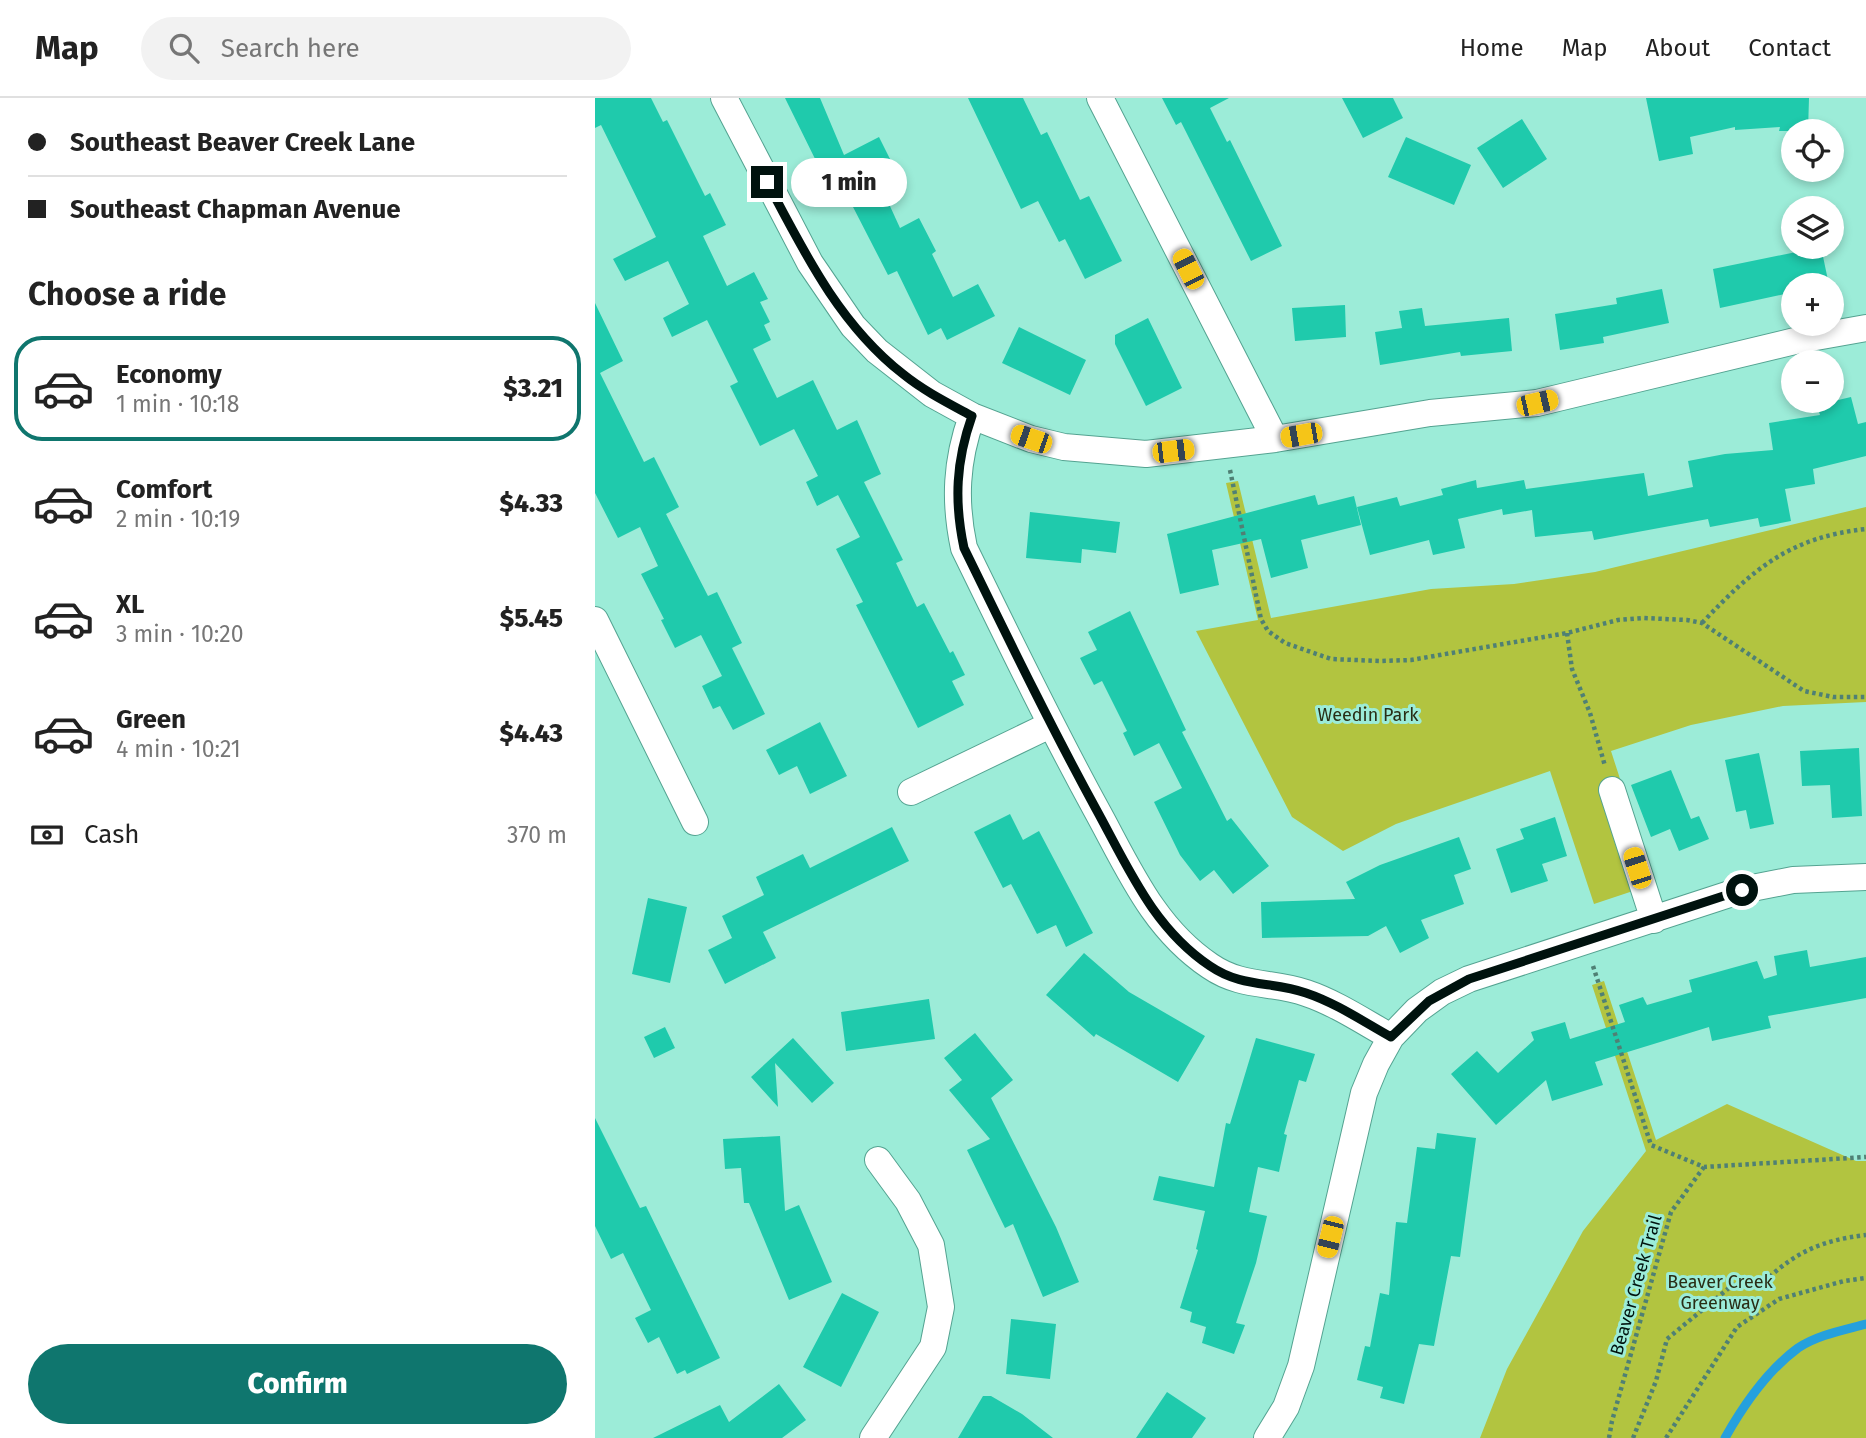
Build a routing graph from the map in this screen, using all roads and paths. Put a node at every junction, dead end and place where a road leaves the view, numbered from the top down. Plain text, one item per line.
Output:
1 (724, 98) edge
2 (1100, 98) edge
3 (1866, 328) edge
4 (972, 416) junction
5 (1275, 439) junction
6 (1226, 445) junction
7 (1866, 529) edge
8 (595, 620) edge
9 (1702, 623) junction
10 (1567, 633) junction
11 (1866, 697) edge
12 (1050, 725) junction
13 (1612, 790) joint
14 (911, 792) dead end
15 (695, 822) dead end
16 (1866, 877) edge
17 (1654, 920) junction
18 (1588, 941) junction
19 (1391, 1037) junction
20 (1866, 1157) edge
21 (878, 1160) dead end
22 (1704, 1167) junction
23 (1866, 1235) edge
24 (1866, 1278) edge
25 (873, 1438) edge
26 (1266, 1438) edge
27 (1609, 1438) edge
28 (1633, 1438) edge
29 (1665, 1438) edge

1 - 4 street
2 - 5 street
3 - 5 street
4 - 6 street
4 - 12 street
5 - 6 street
6 - 10 path
7 - 9 path
8 - 15 street
9 - 10 path
9 - 11 path
10 - 13 path
12 - 14 street
12 - 19 street
13 - 17 street
16 - 17 street
17 - 18 street
18 - 19 street
18 - 22 path
19 - 26 street
20 - 22 path
21 - 25 street
22 - 27 path, Beaver Creek Trail
23 - 28 path
24 - 29 path

